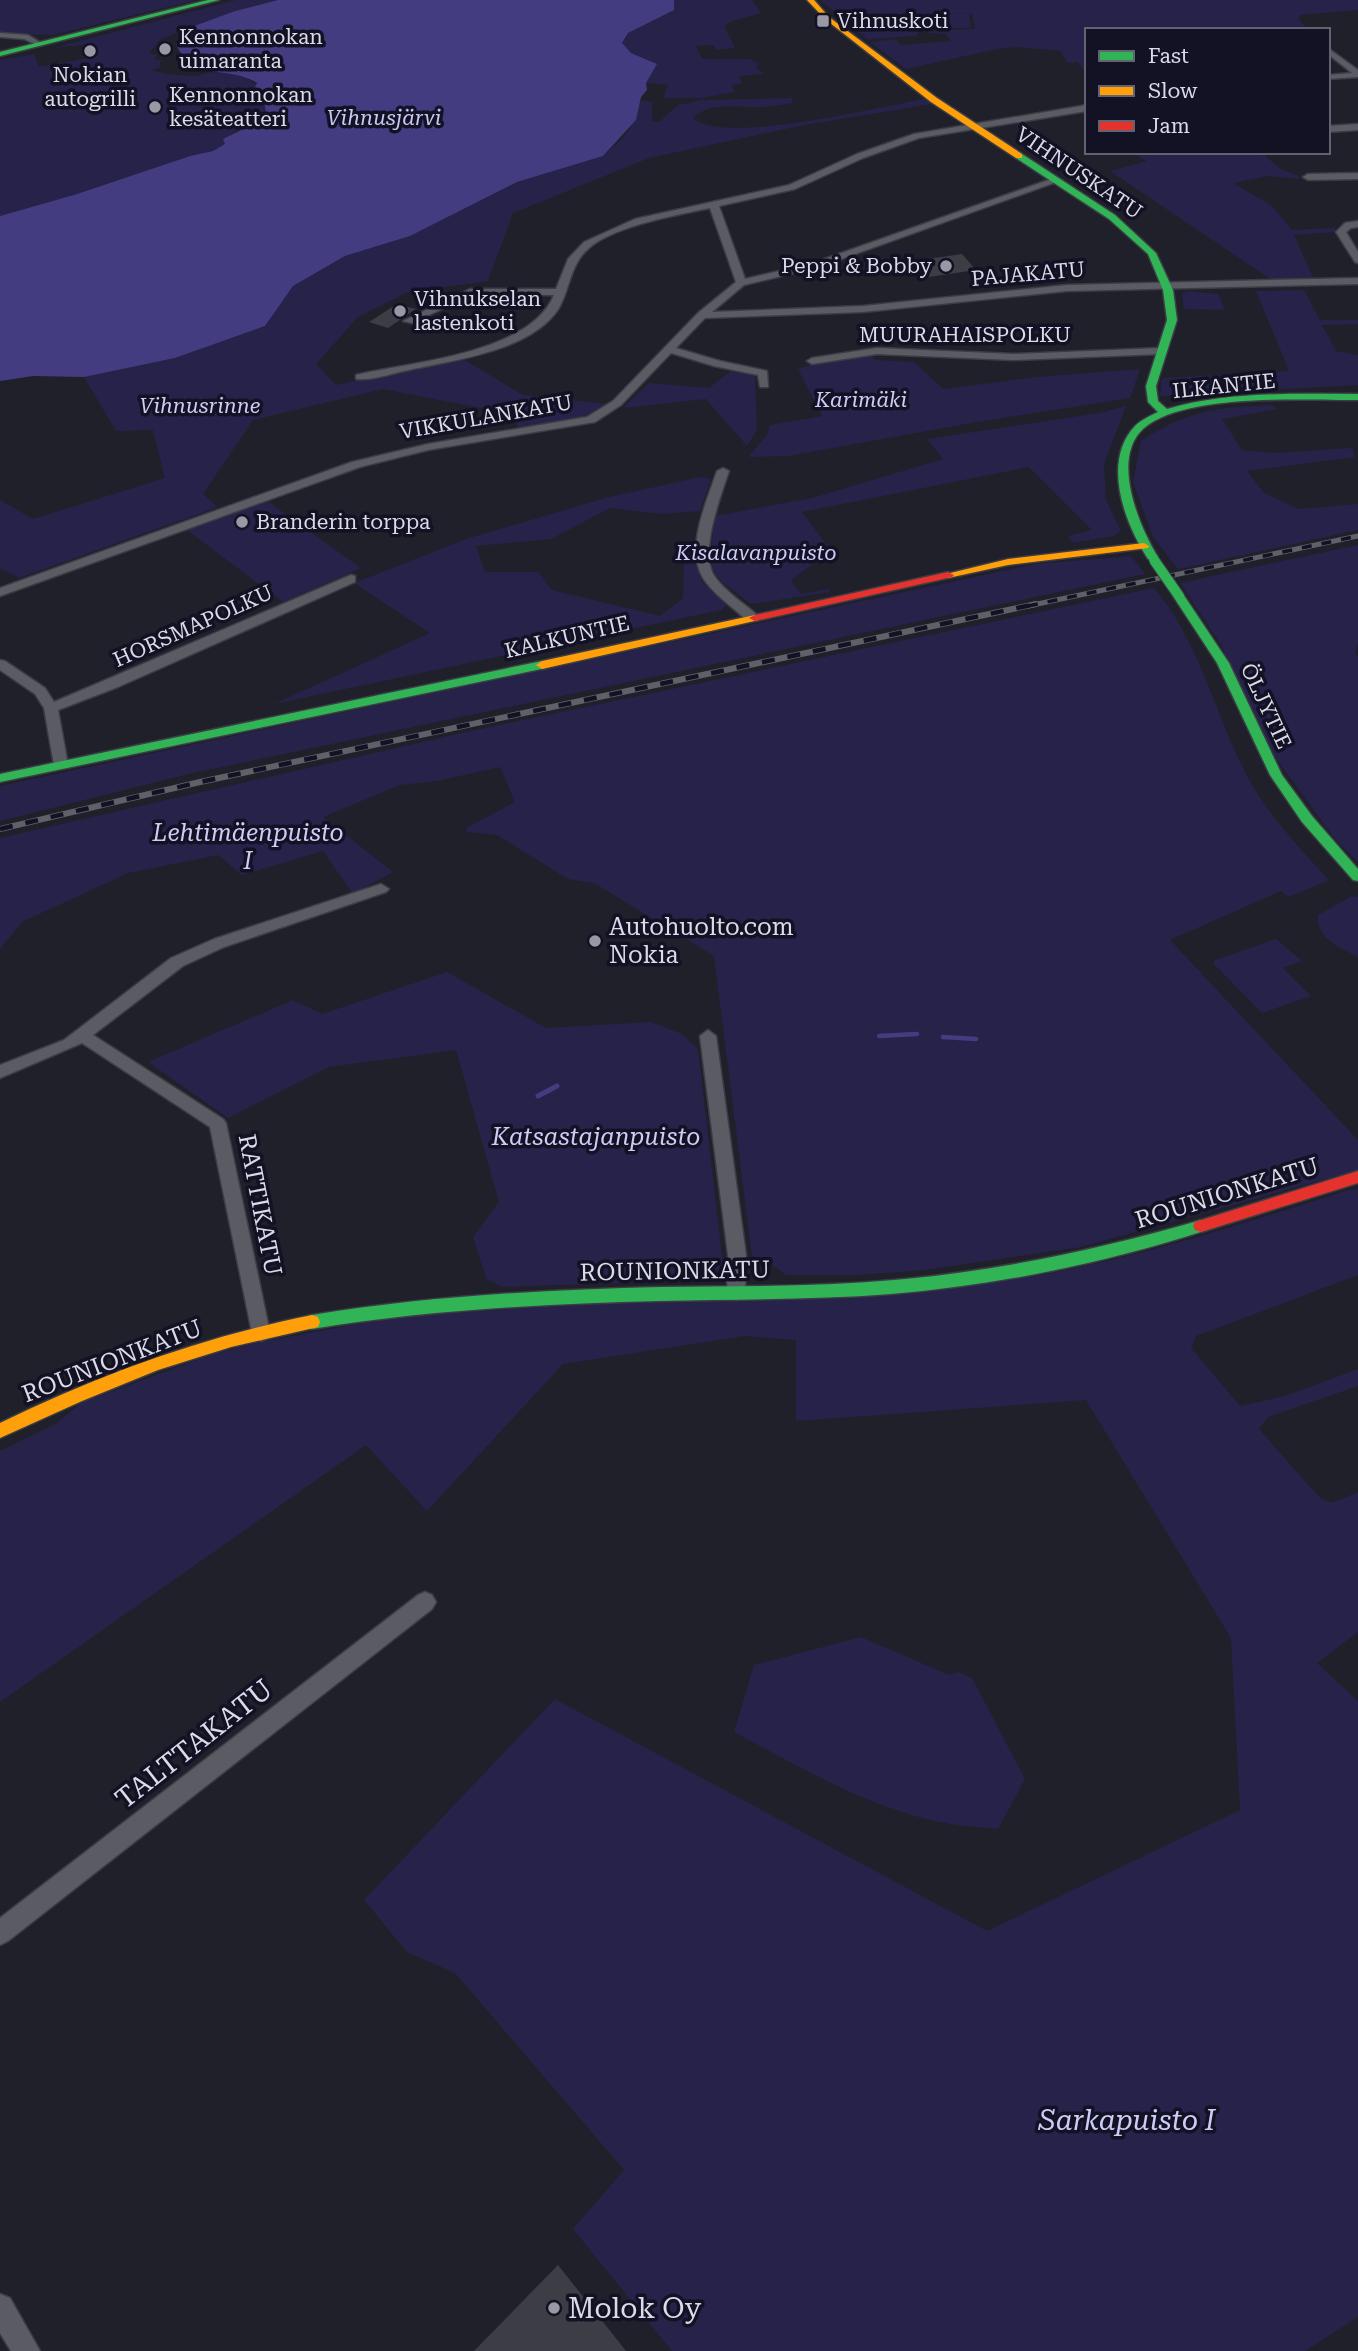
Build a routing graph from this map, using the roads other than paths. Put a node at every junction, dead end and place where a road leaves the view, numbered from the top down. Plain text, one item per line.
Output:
1 (216, 0) edge
2 (810, 0) edge
3 (0, 35) edge
4 (39, 44) junction
5 (1330, 52) edge
6 (0, 54) edge
7 (1358, 75) edge
8 (1330, 77) edge
9 (1085, 108) edge
10 (972, 127) junction
11 (1358, 127) edge
12 (1330, 129) edge
13 (1358, 176) edge
14 (1308, 177) dead end
15 (1057, 180) junction
16 (712, 203) junction
17 (1358, 224) edge
18 (1358, 260) edge
19 (1358, 281) edge
20 (741, 283) junction
21 (1166, 286) junction
22 (562, 292) junction
23 (702, 316) junction
24 (408, 321) dead end
25 (669, 349) junction
26 (1161, 351) junction
27 (812, 361) dead end
28 (360, 377) dead end
29 (764, 385) dead end
30 (1358, 397) edge
31 (1165, 413) junction
32 (723, 471) dead end
33 (1144, 546) junction
34 (351, 579) dead end
35 (0, 592) edge
36 (751, 617) junction
37 (0, 664) edge
38 (51, 708) junction
39 (61, 765) junction
40 (0, 778) edge
41 (1358, 877) edge
42 (381, 889) dead end
43 (82, 1035) junction
44 (708, 1036) dead end
45 (0, 1072) edge
46 (1358, 1177) edge
47 (736, 1293) junction
48 (261, 1333) junction
49 (0, 1431) edge
50 (425, 1602) dead end
51 (0, 1933) edge
52 (3, 2319) edge
53 (26, 2351) edge

1 - 4 street
2 - 10 street, VIHNUSKATU
3 - 4 street
4 - 6 street
5 - 7 street
7 - 8 street
9 - 10 street
10 - 15 street, VIHNUSKATU
10 - 16 street
11 - 12 street
13 - 14 street
15 - 20 street, VIKKULANKATU
15 - 21 street, VIHNUSKATU
16 - 20 street
16 - 22 street
17 - 18 street
19 - 21 street, PAJAKATU
20 - 23 street, VIKKULANKATU
21 - 23 street, PAJAKATU
21 - 26 street, VIHNUSKATU
22 - 24 street
22 - 28 street
23 - 25 street, VIKKULANKATU
25 - 29 street
25 - 35 street, VIKKULANKATU
26 - 27 street, MUURAHAISPOLKU
26 - 31 street, VIHNUSKATU
30 - 31 street, ILKANTIE
31 - 33 street, ILKANTIE
32 - 36 street
33 - 36 street, KALKUNTIE
33 - 41 street, ÖLJYTIE, bridge
34 - 38 street, HORSMAPOLKU
36 - 39 street, KALKUNTIE
37 - 38 street
38 - 39 street
39 - 40 street, KALKUNTIE
42 - 43 street
43 - 45 street
43 - 48 street, RATTIKATU
44 - 47 street
46 - 47 street, ROUNIONKATU
47 - 48 street, ROUNIONKATU
48 - 49 street, ROUNIONKATU
50 - 51 street, TALTTAKATU
52 - 53 street

